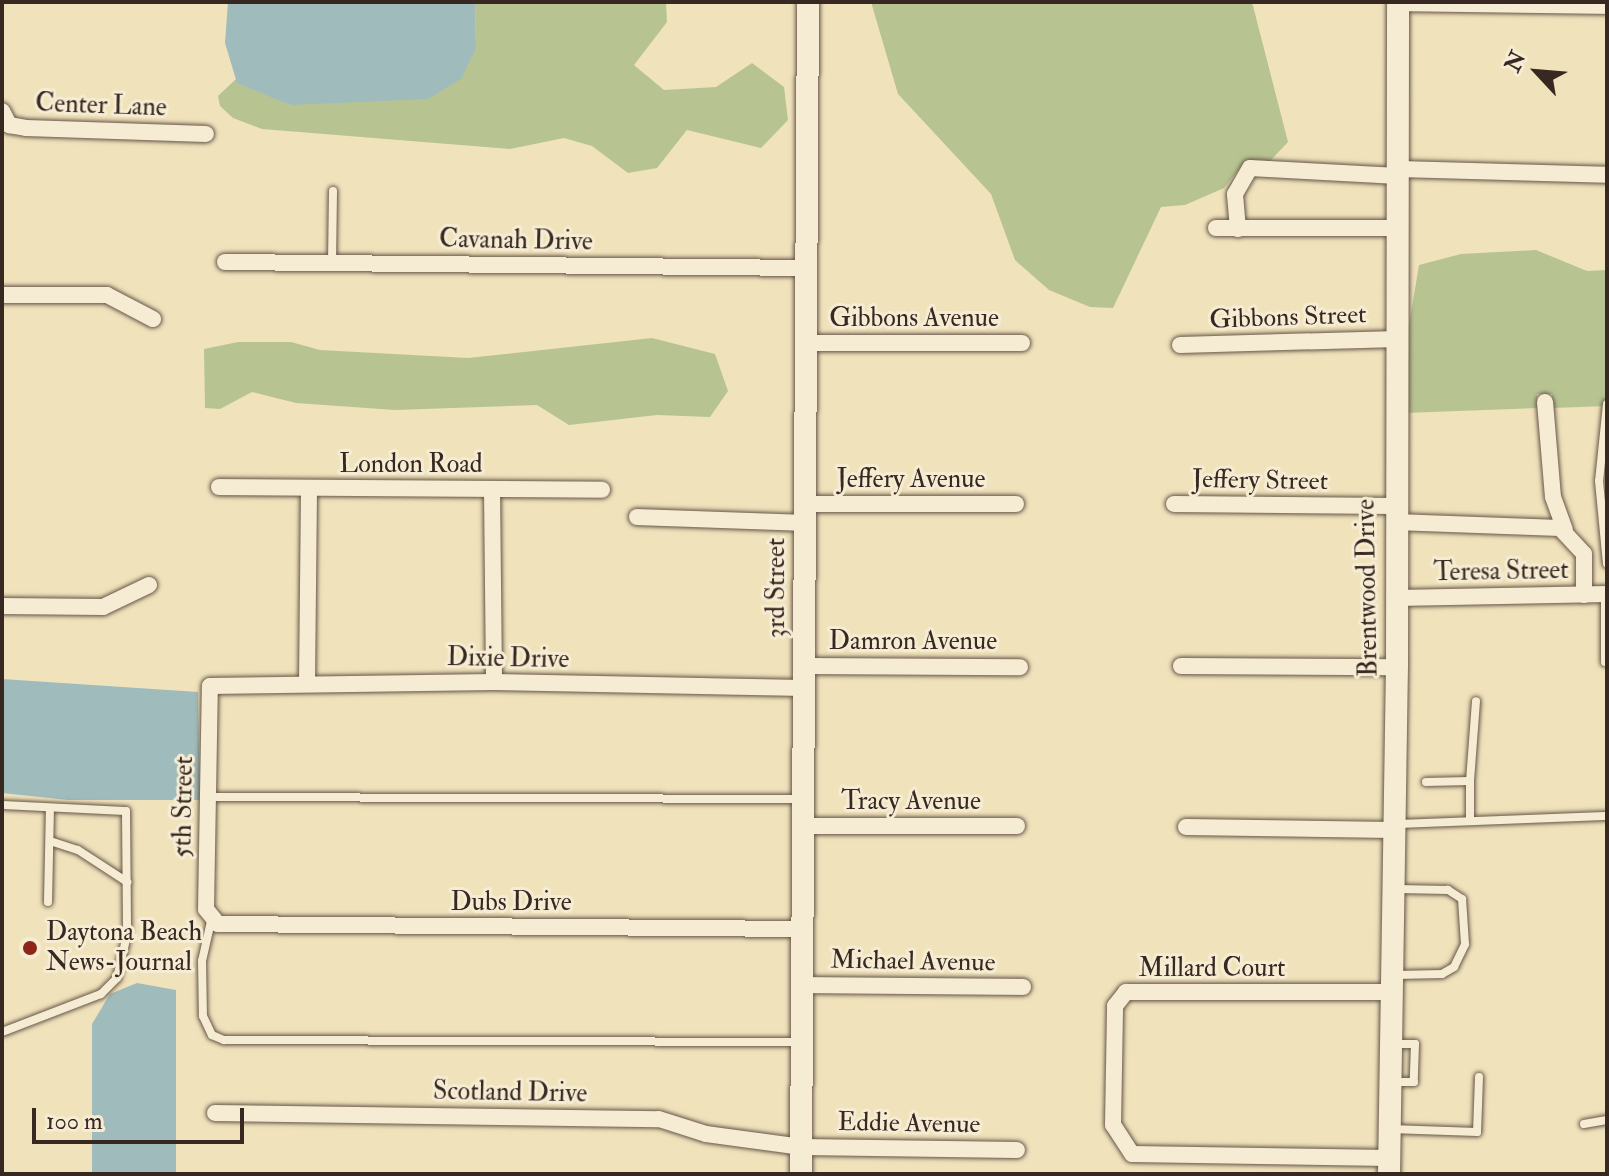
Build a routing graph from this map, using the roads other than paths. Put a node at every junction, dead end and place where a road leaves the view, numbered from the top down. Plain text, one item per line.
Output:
1 (808, 2) edge
2 (1398, 3) edge
3 (1607, 6) edge
4 (2, 111) edge
5 (206, 134) dead end
6 (1398, 172) junction
7 (1607, 175) edge
8 (333, 191) dead end
9 (1216, 228) dead end
10 (1396, 228) junction
11 (1238, 229) junction
12 (225, 262) dead end
13 (332, 263) junction
14 (806, 268) junction
15 (2, 295) edge
16 (153, 319) dead end
17 (1398, 339) junction
18 (806, 343) junction
19 (1022, 343) dead end
20 (1180, 345) dead end
21 (1545, 402) dead end
22 (1607, 404) edge
23 (219, 487) dead end
24 (309, 489) junction
25 (492, 489) junction
26 (602, 490) dead end
27 (1016, 504) dead end
28 (1174, 504) dead end
29 (806, 513) junction
30 (1394, 514) junction
31 (637, 517) dead end
32 (1565, 530) junction
33 (1605, 544) edge
34 (1607, 564) edge
35 (149, 585) dead end
36 (1606, 594) edge
37 (1584, 595) junction
38 (1396, 598) junction
39 (2, 606) edge
40 (1605, 662) dead end
41 (1181, 666) dead end
42 (1020, 667) dead end
43 (1397, 667) junction
44 (805, 677) junction
45 (307, 682) junction
46 (494, 682) junction
47 (210, 686) joint
48 (1476, 701) dead end
49 (1470, 781) junction
50 (1426, 782) dead end
51 (208, 797) junction
52 (804, 799) junction
53 (2, 805) edge
54 (50, 809) junction
55 (1607, 816) edge
56 (1470, 821) junction
57 (804, 826) junction
58 (1017, 826) dead end
59 (1186, 827) dead end
60 (1393, 827) junction
61 (50, 841) junction
62 (127, 882) junction
63 (1392, 889) junction
64 (48, 902) dead end
65 (215, 920) junction
66 (803, 929) junction
67 (1391, 983) junction
68 (802, 985) junction
69 (1023, 987) dead end
70 (2, 1032) edge
71 (802, 1042) junction
72 (1479, 1077) dead end
73 (215, 1113) dead end
74 (1607, 1120) edge
75 (1584, 1124) dead end
76 (1390, 1129) junction
77 (802, 1147) junction
78 (1017, 1150) dead end
79 (1389, 1166) edge
80 (801, 1174) edge

1 - 14 street, 3rd Street
2 - 3 street
2 - 6 street, Brentwood Drive
4 - 5 street, Center Lane
6 - 7 street
6 - 10 street, Brentwood Drive
6 - 11 street
8 - 13 lane
9 - 11 street
10 - 11 street
10 - 17 street, Brentwood Drive
12 - 13 street, Cavanah Drive
13 - 14 street, Cavanah Drive
14 - 18 street, 3rd Street
15 - 16 street
17 - 20 street, Gibbons Street
17 - 30 street, Brentwood Drive
18 - 19 street, Gibbons Avenue
18 - 29 street, 3rd Street
21 - 32 street
22 - 33 lane
23 - 24 street, London Road
24 - 25 street, London Road
24 - 45 street
25 - 26 street, London Road
25 - 46 street
27 - 29 street, Jeffery Avenue
28 - 30 street, Jeffery Street
29 - 31 street, Jeffery Avenue
29 - 44 street, 3rd Street
30 - 32 street, Jeffery Street
30 - 38 street, Brentwood Drive
32 - 37 street
33 - 34 lane
35 - 39 street
36 - 37 street, Teresa Street
36 - 40 lane
37 - 38 street, Teresa Street
38 - 43 street, Brentwood Drive
41 - 43 street
42 - 44 street, Damron Avenue
43 - 60 street, Brentwood Drive
44 - 46 street, Dixie Drive
44 - 52 street, 3rd Street
45 - 46 street, Dixie Drive
45 - 47 street, Dixie Drive
47 - 51 street, 5th Street
48 - 49 lane
49 - 50 lane
49 - 56 lane
51 - 52 lane
51 - 65 street, 5th Street
52 - 57 street, 3rd Street
53 - 54 lane
54 - 61 lane
54 - 62 lane
55 - 56 lane
56 - 60 lane
57 - 58 street, Tracy Avenue
57 - 66 street, 3rd Street
59 - 60 street
60 - 63 street, Brentwood Drive
61 - 62 lane
61 - 64 lane
62 - 70 lane
63 - 67 street, Brentwood Drive
63 - 67 lane
65 - 66 street, Dubs Drive
65 - 71 lane
66 - 68 street, 3rd Street
67 - 76 street, Brentwood Drive
67 - 79 street, Millard Court
68 - 69 street, Michael Avenue
68 - 71 street, 3rd Street
71 - 77 street, 3rd Street
72 - 76 lane
73 - 77 street, Scotland Drive
74 - 75 lane
76 - 79 street, Brentwood Drive
77 - 78 street, Eddie Avenue
77 - 80 street, 3rd Street

